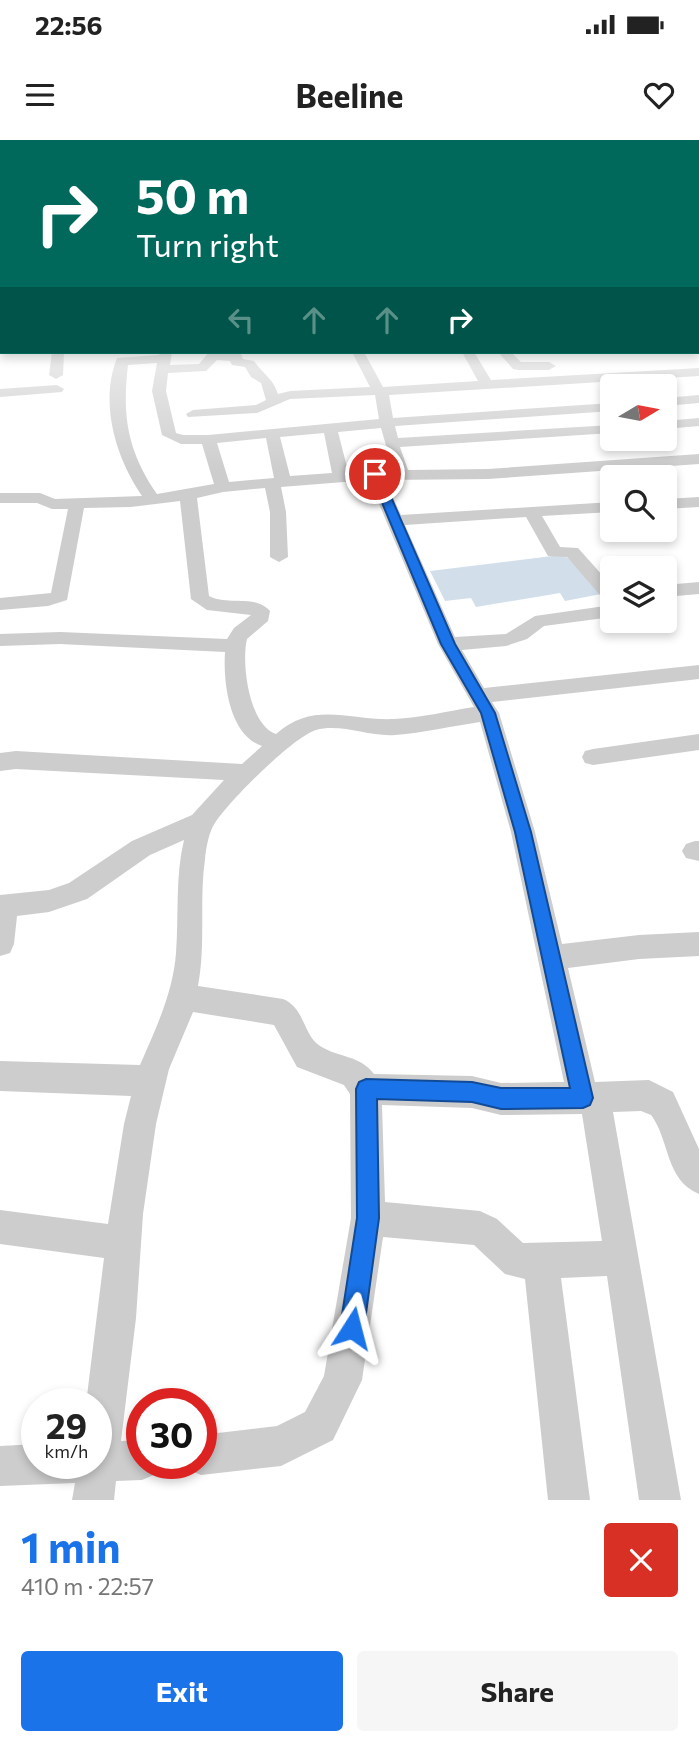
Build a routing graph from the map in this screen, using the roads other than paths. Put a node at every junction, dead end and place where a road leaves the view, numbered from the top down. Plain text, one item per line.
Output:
1 (58, 354) edge
2 (214, 354) edge
3 (359, 354) edge
4 (469, 354) edge
5 (506, 354) edge
6 (164, 360) edge
7 (566, 365) dead end
8 (699, 372) edge
9 (486, 385) junction
10 (379, 390) junction
11 (0, 393) edge
12 (273, 400) junction
13 (699, 400) edge
14 (677, 401) edge
15 (600, 408) edge
16 (193, 414) dead end
17 (315, 415) junction
18 (699, 422) edge
19 (388, 424) junction
20 (677, 424) edge
21 (600, 430) edge
22 (272, 433) junction
23 (208, 439) junction
24 (391, 443) junction
25 (699, 459) edge
26 (375, 474) junction
27 (402, 474) junction
28 (341, 477) junction
29 (277, 482) junction
30 (223, 487) junction
31 (188, 495) junction
32 (0, 498) edge
33 (153, 500) junction
34 (77, 503) junction
35 (677, 504) edge
36 (697, 505) edge
37 (600, 508) edge
38 (531, 511) junction
39 (396, 520) junction
40 (279, 557) dead end
41 (600, 584) edge
42 (699, 588) edge
43 (677, 591) edge
44 (55, 599) junction
45 (0, 604) edge
46 (600, 613) edge
47 (41, 638) junction
48 (0, 640) edge
49 (448, 644) junction
50 (234, 646) junction
51 (699, 672) edge
52 (483, 704) junction
53 (699, 742) edge
54 (280, 743) junction
55 (593, 757) dead end
56 (0, 762) edge
57 (248, 774) junction
58 (201, 822) junction
59 (3, 906) edge
60 (0, 944) edge
61 (699, 944) edge
62 (551, 958) junction
63 (181, 997) junction
64 (0, 1076) edge
65 (151, 1081) junction
66 (366, 1089) junction
67 (589, 1098) junction
68 (699, 1177) edge
69 (368, 1218) junction
70 (0, 1227) edge
71 (124, 1244) junction
72 (622, 1258) junction
73 (541, 1261) junction
74 (217, 1453) edge
75 (0, 1466) edge
76 (126, 1468) edge
77 (96, 1482) edge
78 (569, 1500) edge
79 (660, 1500) edge

1 - 11 street
2 - 6 street
2 - 12 street
3 - 10 street
4 - 9 street
5 - 7 street
6 - 23 street
6 - 33 street
8 - 9 street
9 - 10 street
10 - 17 street
10 - 19 street
12 - 16 street
12 - 17 street
13 - 14 street
15 - 19 street
17 - 19 street
17 - 22 street
17 - 28 street
18 - 20 street
19 - 24 street
21 - 24 street
22 - 23 street
22 - 29 street
23 - 30 street
24 - 27 street
25 - 27 street
26 - 27 street
26 - 28 street
26 - 39 street
28 - 29 street
29 - 30 street
29 - 40 street
30 - 31 street
31 - 33 street
31 - 50 street
32 - 34 street
33 - 34 street
34 - 44 street
35 - 36 street
37 - 38 street
38 - 39 street
38 - 41 street
39 - 49 street
42 - 43 street
44 - 45 street
44 - 47 street
46 - 49 street
47 - 48 street
47 - 50 street
49 - 52 street
50 - 54 street
51 - 52 street
52 - 54 street
52 - 62 street
53 - 55 street
54 - 57 street
56 - 57 street
57 - 58 street
58 - 59 street
58 - 63 street
59 - 60 street
61 - 62 street
62 - 67 street
63 - 65 street
63 - 66 street
64 - 65 street
65 - 71 street
66 - 67 street
66 - 69 street
67 - 68 street
67 - 72 street
69 - 73 street
69 - 74 street
70 - 71 street
71 - 77 street
72 - 73 street
72 - 79 street
73 - 78 street
75 - 77 street
76 - 77 street

